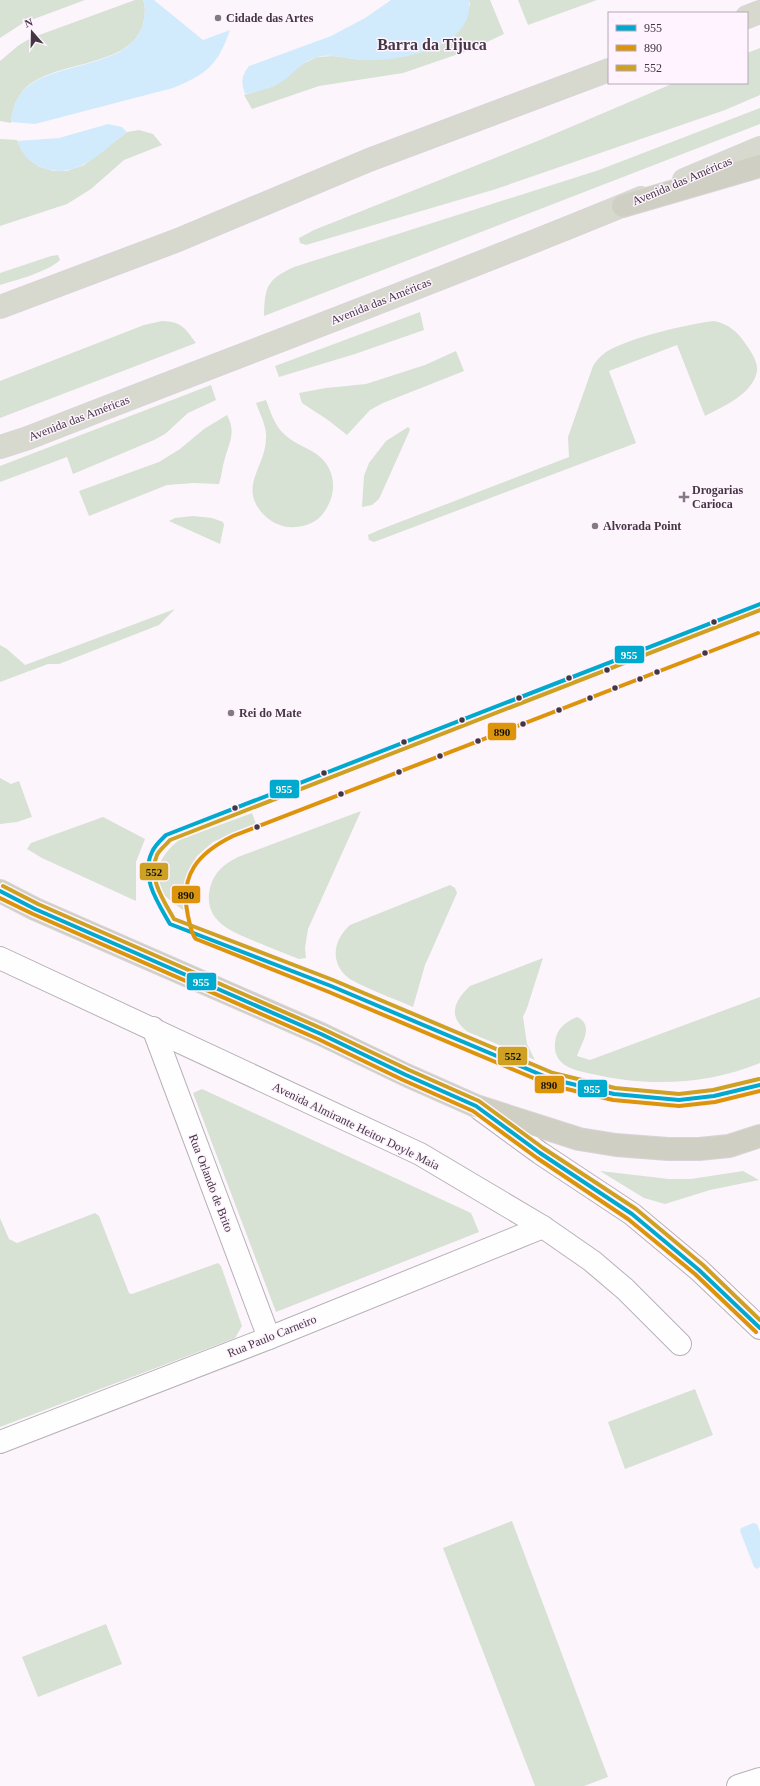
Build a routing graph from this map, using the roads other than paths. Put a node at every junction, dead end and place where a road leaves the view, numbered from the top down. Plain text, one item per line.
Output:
1 (760, 12) edge
2 (748, 17) edge
3 (608, 70) edge
4 (760, 148) edge
5 (760, 166) edge
6 (623, 206) junction
7 (0, 307) edge
8 (0, 447) edge
9 (0, 891) edge
10 (0, 958) edge
11 (152, 1028) junction
12 (476, 1106) junction
13 (760, 1136) edge
14 (543, 1227) junction
15 (760, 1328) edge
16 (269, 1338) junction
17 (680, 1344) dead end
18 (0, 1442) edge
19 (760, 1779) edge
20 (738, 1786) edge

1 - 2 highway
3 - 7 highway
4 - 6 highway, Avenida das Américas
5 - 6 highway
6 - 8 highway, Avenida das Américas
9 - 12 highway
10 - 11 street, Avenida Almirante Heitor Doyle Maia
11 - 14 street, Avenida Almirante Heitor Doyle Maia
11 - 16 street, Rua Orlando de Brito
12 - 13 highway
12 - 15 street
14 - 16 street, Rua Paulo Carneiro
14 - 17 street, Avenida Almirante Heitor Doyle Maia
16 - 18 street, Rua Paulo Carneiro
19 - 20 street

